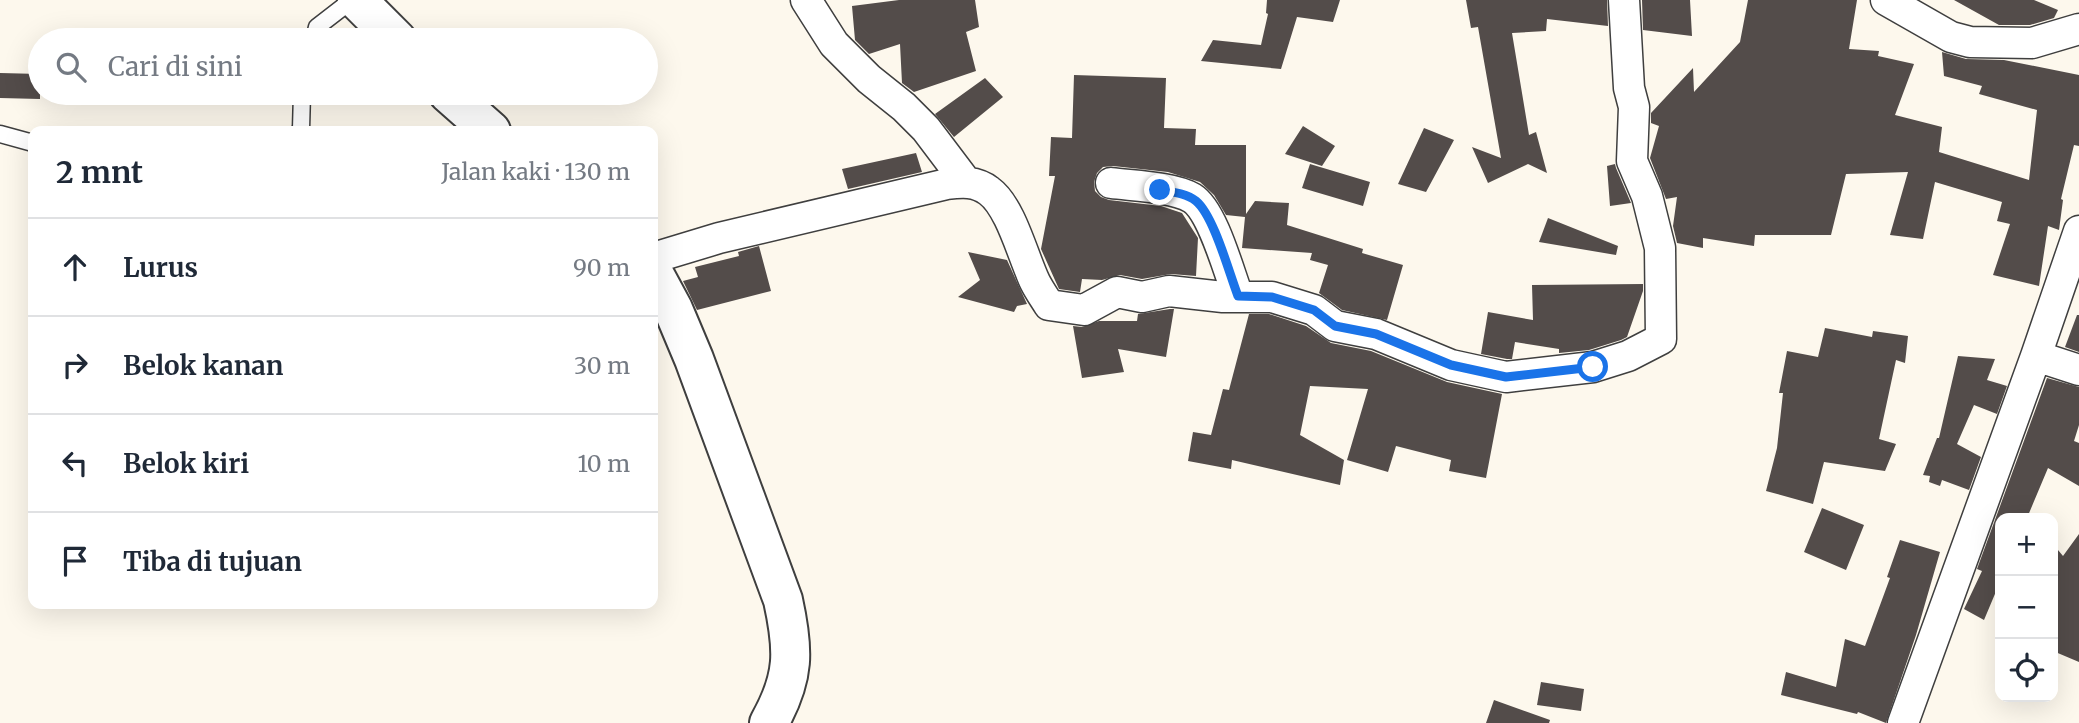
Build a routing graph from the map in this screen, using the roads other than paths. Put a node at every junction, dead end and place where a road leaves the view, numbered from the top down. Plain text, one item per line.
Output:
1 (355, 0) edge
2 (806, 0) edge
3 (1624, 0) edge
4 (1886, 0) edge
5 (317, 28) edge
6 (384, 28) edge
7 (2079, 29) edge
8 (302, 105) edge
9 (462, 105) edge
10 (301, 126) edge
11 (485, 126) edge
12 (0, 134) edge
13 (28, 142) edge
14 (966, 182) junction
15 (1111, 183) dead end
16 (2079, 231) edge
17 (658, 256) edge
18 (658, 281) edge
19 (1238, 296) junction
20 (2039, 348) junction
21 (2079, 370) edge
22 (772, 718) edge
23 (1903, 723) edge

1 - 5 lane
1 - 6 street
2 - 14 street
3 - 19 street
4 - 7 street
8 - 10 lane
9 - 11 street
12 - 13 lane
14 - 17 street
14 - 19 street
15 - 19 street
16 - 20 street
18 - 22 street
20 - 21 street
20 - 23 street

